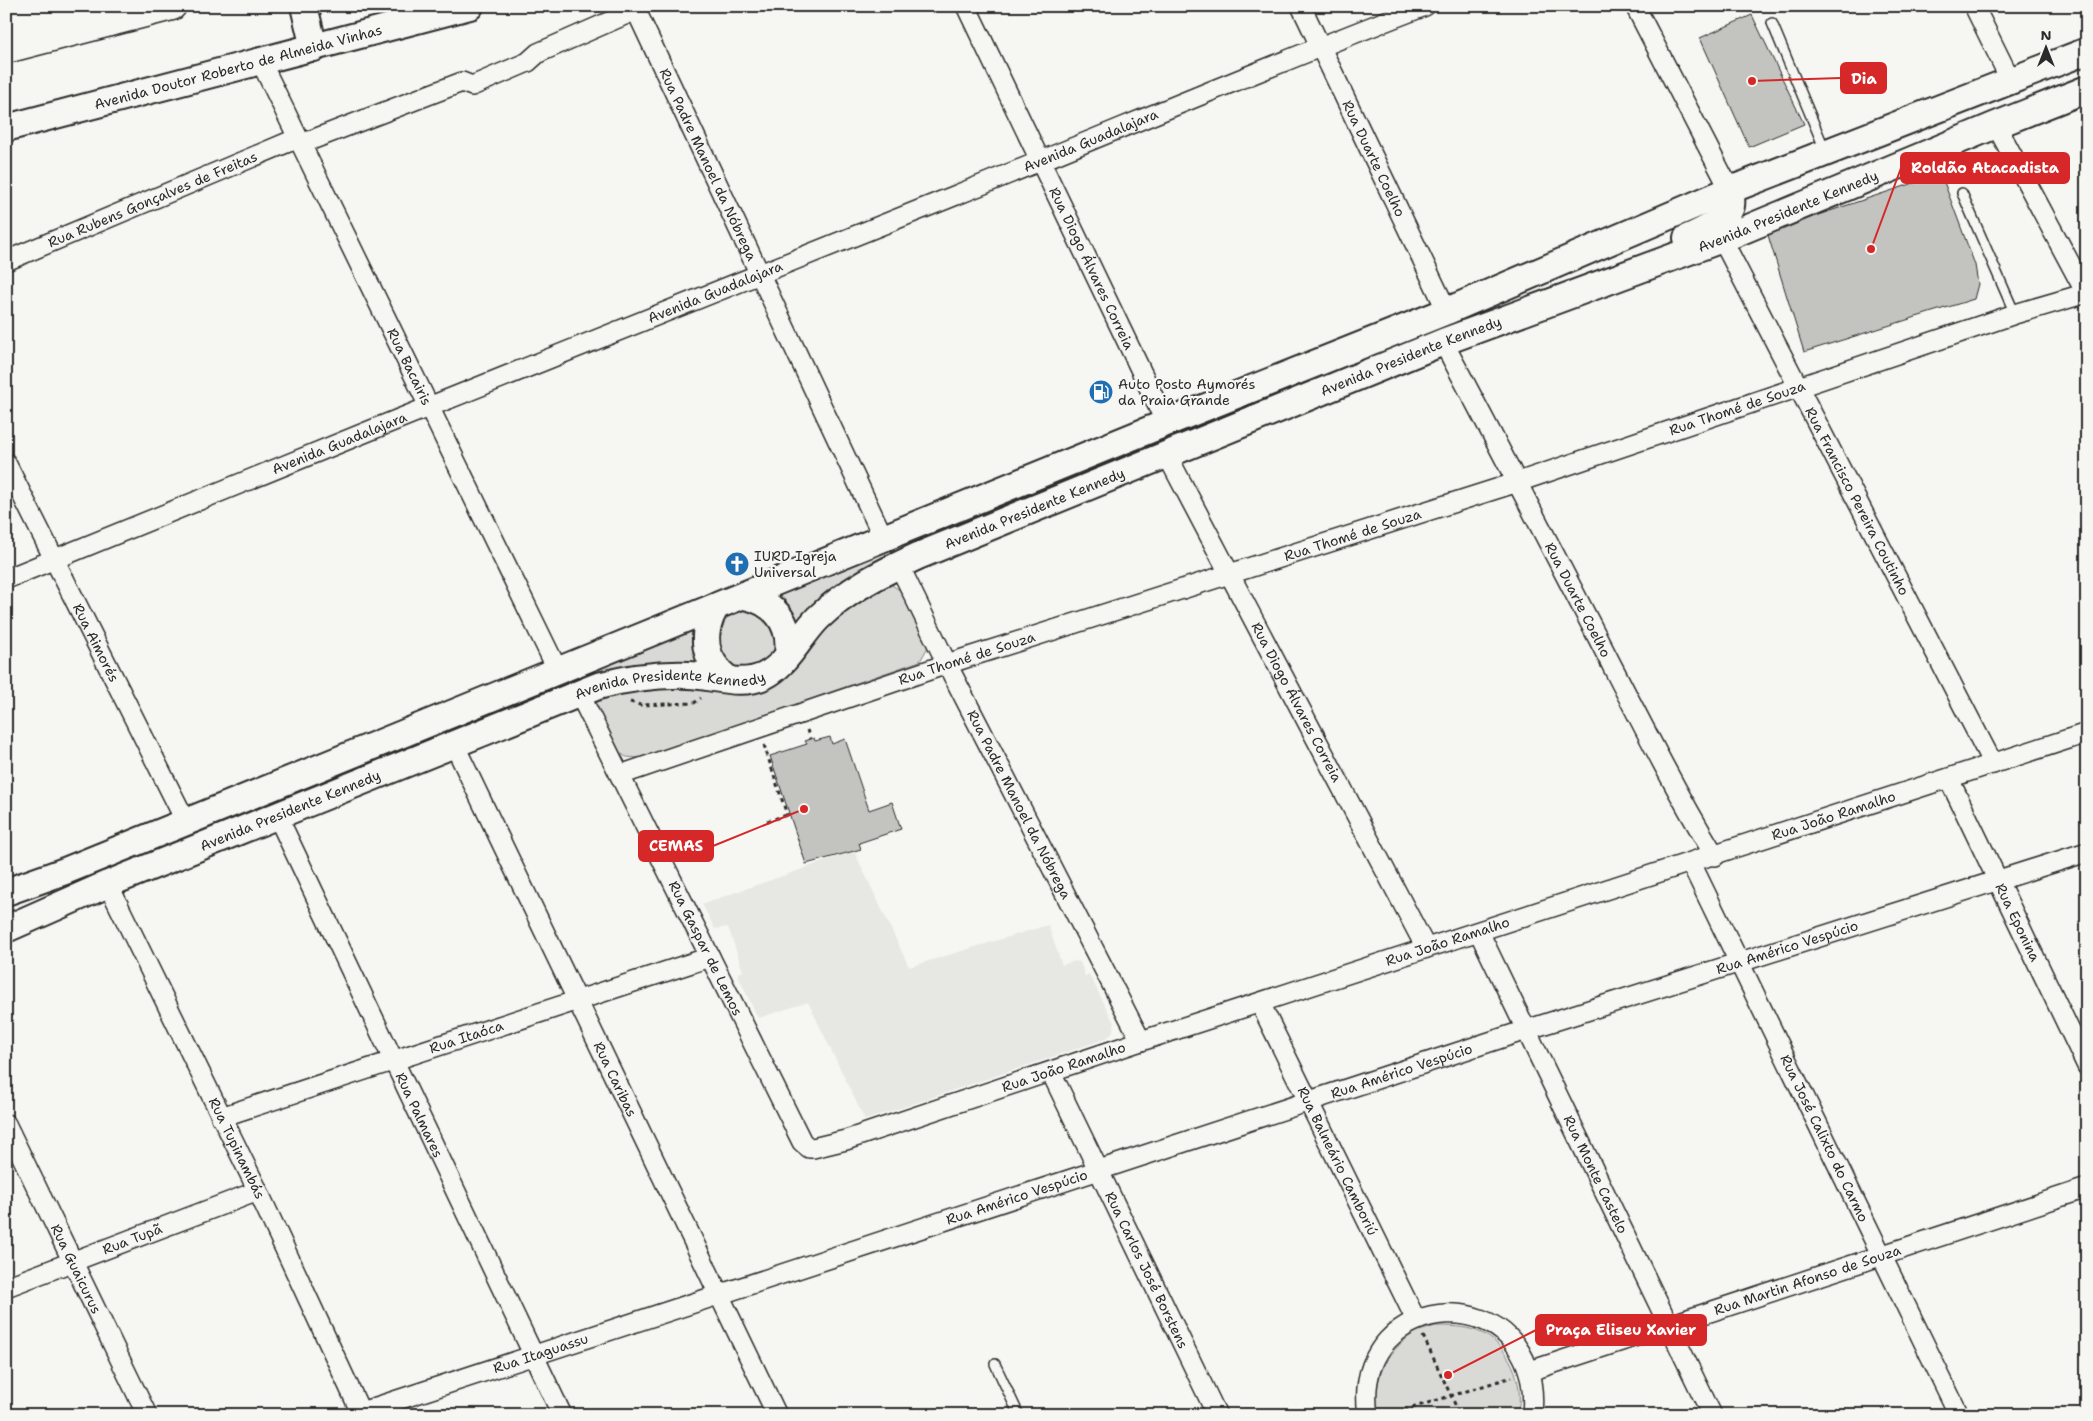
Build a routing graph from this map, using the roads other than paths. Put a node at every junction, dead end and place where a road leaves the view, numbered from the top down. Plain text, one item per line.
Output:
1 (80, 6) edge
2 (172, 6) edge
3 (304, 6) edge
4 (470, 6) edge
5 (966, 6) edge
6 (1302, 6) edge
7 (1425, 6) edge
8 (1635, 6) edge
9 (1974, 6) edge
10 (635, 8) edge
11 (1772, 23) dead end
12 (6, 25) edge
13 (1321, 46) junction
14 (314, 48) junction
15 (6, 49) edge
16 (2087, 51) edge
17 (261, 62) junction
18 (2011, 81) junction
19 (2087, 89) edge
20 (1996, 125) junction
21 (6, 128) edge
22 (299, 141) junction
23 (1826, 154) junction
24 (1042, 161) junction
25 (1730, 190) junction
26 (1962, 193) dead end
27 (1722, 239) junction
28 (6, 261) edge
29 (1639, 269) junction
30 (760, 274) junction
31 (2087, 294) edge
32 (1447, 311) junction
33 (2015, 314) junction
34 (1443, 342) junction
35 (1799, 389) junction
36 (428, 406) junction
37 (1166, 423) junction
38 (1167, 455) junction
39 (6, 464) edge
40 (1518, 482) junction
41 (884, 539) junction
42 (54, 559) junction
43 (899, 565) junction
44 (1229, 573) junction
45 (6, 579) edge
46 (745, 596) junction
47 (715, 608) junction
48 (788, 654) junction
49 (947, 664) junction
50 (558, 671) junction
51 (728, 679) junction
52 (579, 693) junction
53 (2087, 733) edge
54 (454, 744) junction
55 (1993, 764) junction
56 (620, 775) junction
57 (1949, 779) junction
58 (277, 815) junction
59 (186, 822) junction
60 (2087, 852) edge
61 (1715, 856) junction
62 (1691, 864) junction
63 (1997, 880) junction
64 (108, 884) junction
65 (7, 892) edge
66 (6, 929) edge
67 (1479, 932) junction
68 (1426, 948) junction
69 (710, 957) junction
70 (1738, 962) junction
71 (577, 1001) junction
72 (1260, 1003) junction
73 (1526, 1030) junction
74 (1141, 1041) junction
75 (394, 1061) junction
76 (2087, 1066) edge
77 (1051, 1072) junction
78 (1309, 1102) junction
79 (221, 1117) junction
80 (6, 1124) edge
81 (809, 1148) joint
82 (1099, 1171) junction
83 (2087, 1188) edge
84 (258, 1191) junction
85 (1881, 1256) junction
86 (74, 1262) junction
87 (6, 1287) edge
88 (719, 1296) junction
89 (1416, 1320) junction
90 (1669, 1325) junction
91 (534, 1356) junction
92 (995, 1364) dead end
93 (1530, 1371) junction
94 (361, 1413) edge
95 (147, 1415) edge
96 (562, 1415) edge
97 (777, 1415) edge
98 (1020, 1415) edge
99 (1217, 1415) edge
100 (1368, 1415) edge
101 (1532, 1415) edge
102 (1712, 1415) edge
103 (1959, 1415) edge

1 - 12 highway
2 - 15 highway
3 - 14 main road
4 - 14 main road, Avenida Doutor Roberto de Almeida Vinhas
5 - 24 street, Rua Diogo Álvares Correia
6 - 13 street, Rua Duarte Coelho
7 - 13 street, Avenida Guadalajara
8 - 25 street
9 - 18 street
10 - 22 street, Rua Rubens Gonçalves de Freitas
10 - 30 street, Rua Padre Manoel da Nóbrega
11 - 23 lane
13 - 24 street, Avenida Guadalajara
13 - 32 street, Rua Duarte Coelho
14 - 17 main road, Avenida Doutor Roberto de Almeida Vinhas
16 - 18 main road, Avenida Presidente Kennedy
17 - 21 main road, Avenida Doutor Roberto de Almeida Vinhas
17 - 22 street, Rua Bacairis
18 - 23 main road, Avenida Presidente Kennedy
19 - 20 main road, Avenida Presidente Kennedy
20 - 27 main road, Avenida Presidente Kennedy
20 - 31 street
22 - 28 street, Rua Rubens Gonçalves de Freitas
22 - 36 street, Rua Bacairis
23 - 25 main road, Avenida Presidente Kennedy
24 - 30 street, Avenida Guadalajara
24 - 37 street, Rua Diogo Álvares Correia
25 - 29 main road
25 - 32 main road, Avenida Presidente Kennedy
26 - 33 lane
27 - 29 main road, Avenida Presidente Kennedy
27 - 35 street, Rua Francisco Pereira Coutinho
29 - 34 main road, Avenida Presidente Kennedy
30 - 36 street, Avenida Guadalajara
30 - 41 street, Rua Padre Manoel da Nóbrega
31 - 33 street, Rua Thomé de Souza
32 - 37 main road, Avenida Presidente Kennedy
33 - 35 street, Rua Thomé de Souza
34 - 38 main road, Avenida Presidente Kennedy
34 - 40 street, Rua Duarte Coelho
35 - 40 street, Rua Thomé de Souza
35 - 55 street, Rua Francisco Pereira Coutinho
36 - 42 street, Avenida Guadalajara
36 - 50 street, Rua Bacairis
37 - 41 main road, Avenida Presidente Kennedy
38 - 43 main road, Avenida Presidente Kennedy
38 - 44 street, Rua Diogo Álvares Correia
39 - 42 street, Rua Aimorés
40 - 44 street, Rua Thomé de Souza
40 - 61 street, Rua Duarte Coelho
41 - 46 main road, Avenida Presidente Kennedy
42 - 45 street, Avenida Guadalajara
42 - 59 street, Rua Aimorés
43 - 48 main road, Avenida Presidente Kennedy
43 - 49 street, Rua Padre Manoel da Nóbrega
44 - 49 street, Rua Thomé de Souza
44 - 68 street, Rua Diogo Álvares Correia
46 - 47 main road, Avenida Presidente Kennedy
46 - 48 main road
47 - 50 main road, Avenida Presidente Kennedy
47 - 51 main road
48 - 51 main road, Avenida Presidente Kennedy
49 - 56 street, Rua Thomé de Souza
49 - 74 street, Rua Padre Manoel da Nóbrega
50 - 59 main road, Avenida Presidente Kennedy
51 - 52 main road, Avenida Presidente Kennedy
52 - 54 main road, Avenida Presidente Kennedy
52 - 56 street, Rua Gaspar de Lemos
53 - 55 street, Rua João Ramalho
54 - 58 main road, Avenida Presidente Kennedy
54 - 71 street, Rua Caribas
55 - 57 street, Rua João Ramalho
56 - 69 street, Rua Gaspar de Lemos
57 - 61 street, Rua João Ramalho
57 - 63 street, Rua Eponina
58 - 64 main road, Avenida Presidente Kennedy
58 - 75 street, Rua Palmares
59 - 65 main road, Avenida Presidente Kennedy
60 - 63 street, Rua Américo Vespúcio
61 - 62 street, Rua João Ramalho
62 - 67 street, Rua João Ramalho
62 - 70 street, Rua José Calixto do Carmo
63 - 70 street, Rua Américo Vespúcio
63 - 76 street, Rua Eponina
64 - 66 main road, Avenida Presidente Kennedy
64 - 79 street, Rua Tupinambás
67 - 68 street, Rua João Ramalho
67 - 73 street, Rua Monte Castelo
68 - 72 street, Rua João Ramalho
69 - 71 street, Rua Itaóca
69 - 81 street, Rua Gaspar de Lemos
70 - 73 street, Rua Américo Vespúcio
70 - 85 street, Rua José Calixto do Carmo
71 - 75 street, Rua Itaóca
71 - 88 street, Rua Caribas
72 - 74 street, Rua João Ramalho
72 - 78 street, Rua Balneário Camboriú
73 - 78 street, Rua Américo Vespúcio
73 - 90 street, Rua Monte Castelo
74 - 77 street, Rua João Ramalho
75 - 79 street, Rua Itaóca
75 - 91 street, Rua Palmares
77 - 81 street, Rua João Ramalho
77 - 82 street, Rua Carlos José Borstens
78 - 82 street, Rua Américo Vespúcio
78 - 89 street, Rua Balneário Camboriú
79 - 84 street, Rua Tupinambás
80 - 86 street, Rua Guaicurus
82 - 88 street, Rua Américo Vespúcio
82 - 99 street, Rua Carlos José Borstens
83 - 85 street, Rua Martin Afonso de Souza
84 - 86 street, Rua Tupã
84 - 94 street, Rua Tupinambás
85 - 90 street, Rua Martin Afonso de Souza
85 - 103 street, Rua José Calixto do Carmo
86 - 87 street, Rua Tupã
86 - 95 street, Rua Guaicurus
88 - 91 street, Rua Itaguassu
88 - 97 street, Rua Caribas
89 - 93 street
89 - 100 street
90 - 93 street, Rua Martin Afonso de Souza
90 - 102 street, Rua Monte Castelo
91 - 94 street, Rua Itaguassu
91 - 96 street, Rua Palmares
92 - 98 lane
93 - 101 street

